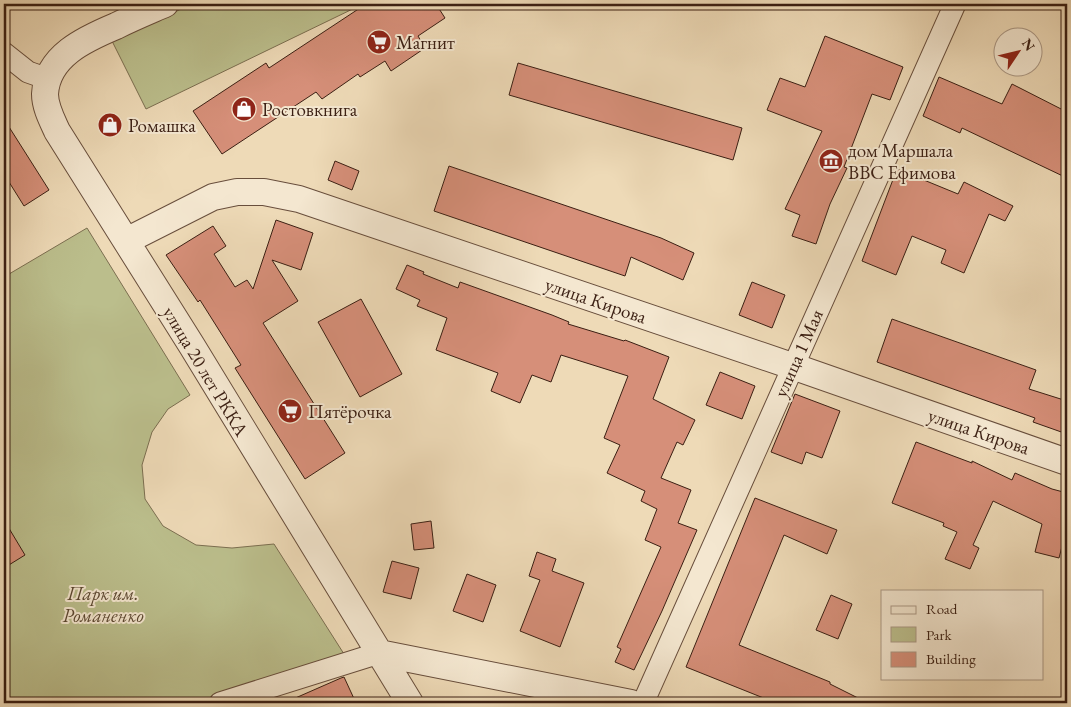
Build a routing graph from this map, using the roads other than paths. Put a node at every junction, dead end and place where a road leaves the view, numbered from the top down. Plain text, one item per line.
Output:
1 (165, 4) edge
2 (955, 4) edge
3 (4, 53) edge
4 (48, 79) junction
5 (126, 241) junction
6 (792, 366) junction
7 (1067, 462) edge
8 (379, 653) junction
9 (220, 703) edge
10 (410, 703) edge
11 (631, 703) edge
12 (643, 703) edge

1 - 4 street
2 - 6 street, улица 1 Мая
3 - 4 street
4 - 5 street, улица 20 лет РККА
5 - 6 street, улица Кирова
5 - 8 street, улица 20 лет РККА
6 - 7 street, улица Кирова
6 - 12 street, улица 1 Мая
8 - 9 street
8 - 10 street, улица 20 лет РККА
8 - 11 street

